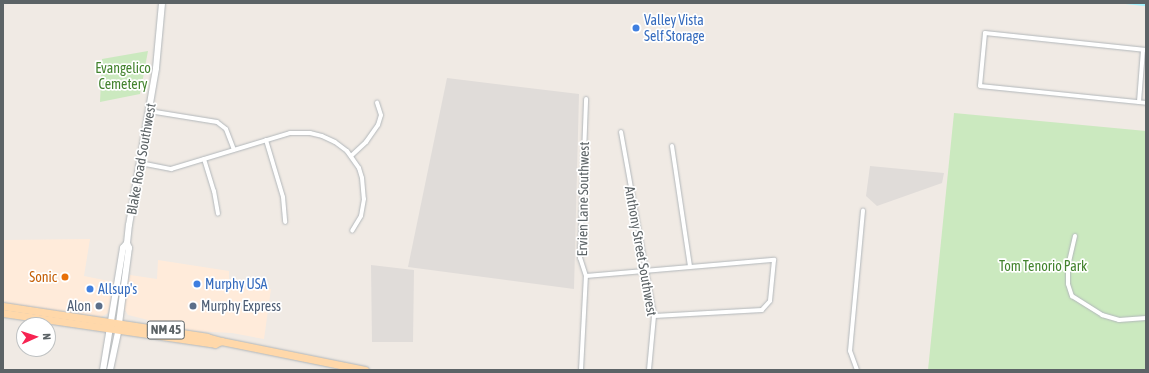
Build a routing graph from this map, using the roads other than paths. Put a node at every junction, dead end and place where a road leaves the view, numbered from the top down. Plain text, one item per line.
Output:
1 (162, 3) edge
2 (1144, 50) edge
3 (586, 99) dead end
4 (1139, 102) junction
5 (377, 103) dead end
6 (1146, 103) edge
7 (149, 111) junction
8 (621, 132) dead end
9 (266, 140) junction
10 (672, 146) dead end
11 (234, 150) junction
12 (351, 156) junction
13 (204, 159) junction
14 (140, 163) junction
15 (863, 211) dead end
16 (218, 214) dead end
17 (285, 222) dead end
18 (352, 231) dead end
19 (1075, 236) dead end
20 (127, 243) junction
21 (690, 267) junction
22 (645, 272) junction
23 (586, 276) junction
24 (3, 306) edge
25 (3, 314) edge
26 (654, 316) junction
27 (1146, 318) edge
28 (111, 321) junction
29 (119, 322) junction
30 (109, 330) junction
31 (118, 331) junction
32 (221, 341) junction
33 (103, 370) edge
34 (110, 370) edge
35 (365, 370) edge
36 (581, 370) edge
37 (649, 370) edge
38 (857, 370) edge

1 - 7 main road, Blake Road Southwest
2 - 4 street
2 - 4 street
3 - 23 street, Ervien Lane Southwest
4 - 6 street
5 - 12 street
7 - 11 street
7 - 14 main road, Blake Road Southwest
8 - 22 street, Anthony Street Southwest
9 - 11 street
9 - 12 street
9 - 17 street
10 - 21 street
11 - 13 street
12 - 18 street
13 - 14 street
13 - 16 street
14 - 20 main road, Blake Road Southwest
15 - 38 street
19 - 27 street
20 - 28 main road, Blake Road Southwest
20 - 29 main road, Blake Road Southwest
21 - 22 street
21 - 26 street
22 - 23 street
22 - 26 street, Anthony Street Southwest
23 - 36 street, Ervien Lane Southwest
24 - 28 main road, NM 45
25 - 30 main road
26 - 37 street, Anthony Street Southwest
28 - 29 main road, NM 45
28 - 30 main road, Blake Road Southwest
29 - 31 main road, Blake Road Southwest
29 - 32 main road, NM 45
30 - 31 main road
30 - 33 main road, Blake Road Southwest
31 - 32 main road
31 - 34 main road, Blake Road Southwest
32 - 35 main road, NM 45

